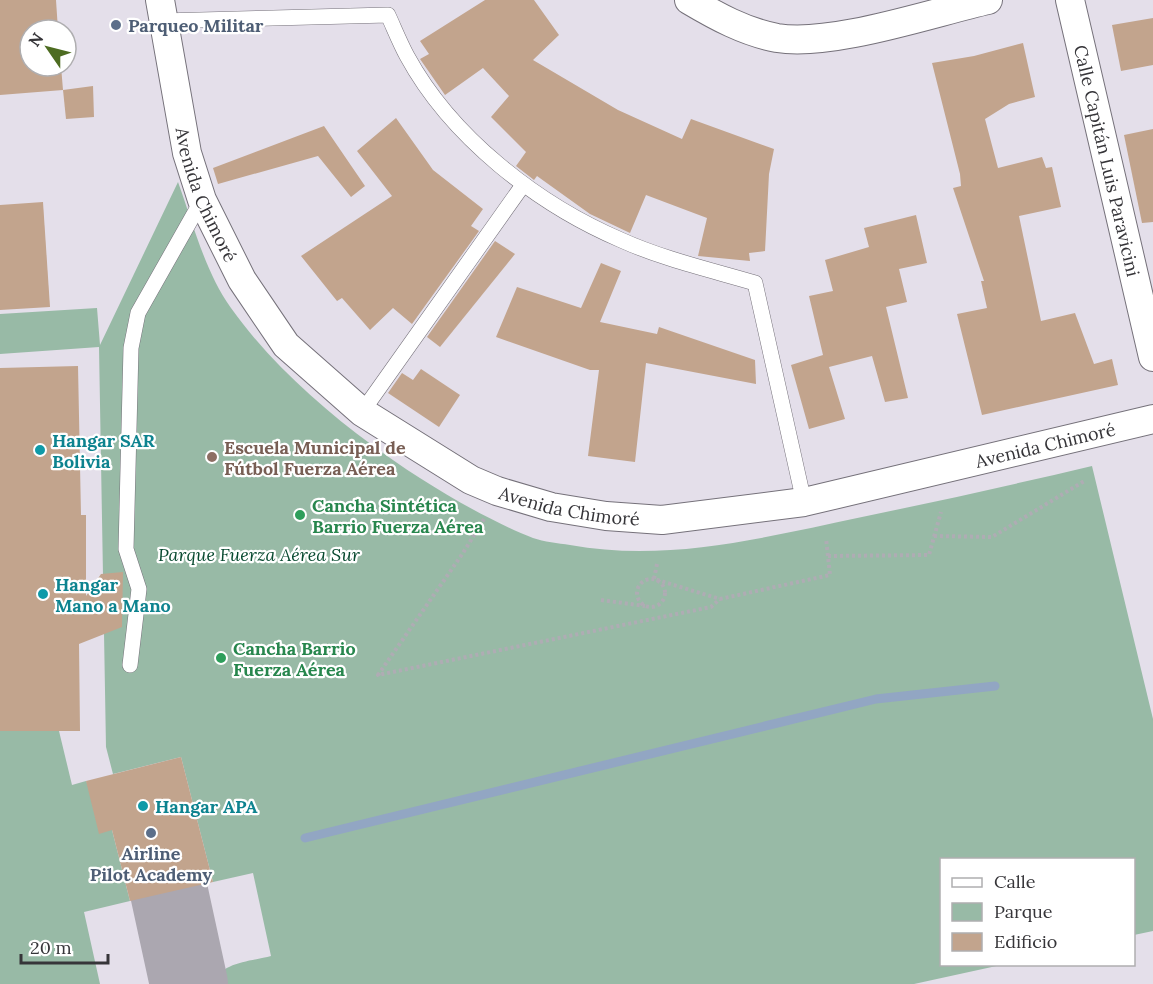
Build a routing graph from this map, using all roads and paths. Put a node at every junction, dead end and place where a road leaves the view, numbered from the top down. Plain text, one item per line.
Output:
1 (689, 0) edge
2 (988, 0) edge
3 (1070, 0) edge
4 (161, 11) edge
5 (523, 185) junction
6 (202, 200) junction
7 (1153, 357) edge
8 (362, 412) junction
9 (1153, 419) edge
10 (1086, 480) dead end
11 (804, 502) junction
12 (941, 512) dead end
13 (484, 519) dead end
14 (934, 536) junction
15 (826, 538) dead end
16 (828, 556) junction
17 (657, 564) dead end
18 (654, 579) junction
19 (720, 599) junction
20 (601, 600) dead end
21 (648, 606) junction
22 (130, 664) dead end

1 - 2 street
3 - 7 street, Calle Capitán Luis Paravicini
4 - 5 lane
4 - 6 street, Avenida Chimoré
5 - 8 lane
5 - 11 lane
6 - 8 street, Avenida Chimoré
6 - 22 lane
8 - 11 street, Avenida Chimoré
9 - 11 street, Avenida Chimoré
10 - 14 path
12 - 14 path
13 - 19 path
14 - 16 path
15 - 16 path
16 - 19 path
17 - 18 path
18 - 19 path
18 - 21 path
18 - 21 path
20 - 21 path

